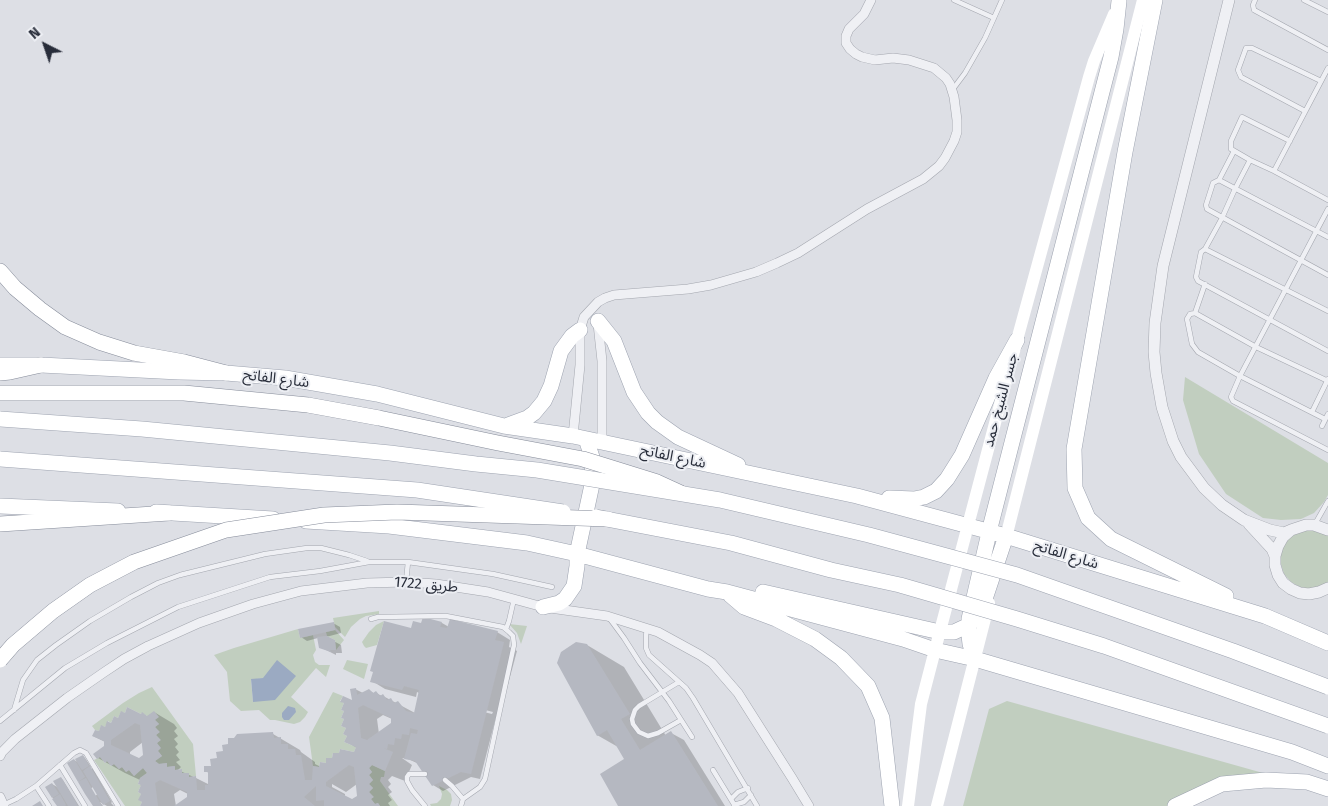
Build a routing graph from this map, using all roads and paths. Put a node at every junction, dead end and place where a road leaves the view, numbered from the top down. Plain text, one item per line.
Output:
1 (871, 0) edge
2 (954, 0) edge
3 (1002, 0) edge
4 (1119, 0) edge
5 (1143, 0) edge
6 (1154, 0) edge
7 (1230, 0) edge
8 (1255, 0) edge
9 (1304, 0) edge
10 (1328, 12) edge
11 (994, 18) junction
12 (1328, 50) edge
13 (1328, 68) edge
14 (1321, 81) junction
15 (952, 90) junction
16 (1305, 111) junction
17 (1290, 141) junction
18 (1234, 151) junction
19 (1250, 160) junction
20 (1274, 170) junction
21 (1219, 180) junction
22 (1235, 188) junction
23 (1328, 200) edge
24 (1328, 209) edge
25 (1222, 218) junction
26 (1316, 232) junction
27 (1328, 237) edge
28 (1205, 249) junction
29 (1301, 261) junction
30 (0, 271) edge
31 (1328, 276) edge
32 (1204, 284) junction
33 (1286, 289) junction
34 (1328, 311) edge
35 (1195, 313) junction
36 (595, 314) junction
37 (1270, 319) junction
38 (580, 330) junction
39 (1017, 340) junction
40 (1256, 346) junction
41 (1328, 351) edge
42 (0, 365) edge
43 (41, 365) junction
44 (0, 373) edge
45 (226, 373) junction
46 (1240, 376) junction
47 (1328, 380) edge
48 (0, 393) edge
49 (1312, 412) junction
50 (1327, 416) edge
51 (0, 418) edge
52 (504, 426) junction
53 (1322, 426) dead end
54 (580, 438) junction
55 (602, 442) junction
56 (1328, 450) edge
57 (0, 459) edge
58 (765, 476) junction
59 (681, 493) junction
60 (857, 496) junction
61 (1328, 502) edge
62 (0, 506) edge
63 (169, 513) junction
64 (608, 519) junction
65 (1244, 520) junction
66 (0, 524) edge
67 (1314, 525) junction
68 (967, 526) junction
69 (1291, 530) junction
70 (1328, 530) edge
71 (989, 532) junction
72 (1006, 536) junction
73 (577, 554) junction
74 (1274, 556) junction
75 (368, 562) junction
76 (408, 562) junction
77 (406, 582) junction
78 (552, 587) dead end
79 (1328, 588) edge
80 (727, 592) junction
81 (515, 599) junction
82 (543, 607) junction
83 (607, 616) junction
84 (1265, 616) junction
85 (371, 619) dead end
86 (969, 625) junction
87 (647, 628) junction
88 (506, 629) junction
89 (940, 632) junction
90 (1328, 643) edge
91 (935, 650) junction
92 (975, 659) junction
93 (0, 660) edge
94 (679, 682) junction
95 (1328, 687) edge
96 (662, 692) junction
97 (13, 711) junction
98 (681, 720) junction
99 (0, 721) edge
100 (1328, 726) edge
101 (692, 737) dead end
102 (0, 756) edge
103 (60, 765) junction
104 (1328, 766) edge
105 (713, 770) dead end
106 (425, 774) dead end
107 (445, 780) dead end
108 (36, 786) junction
109 (748, 788) junction
110 (1328, 789) edge
111 (751, 794) junction
112 (463, 799) junction
113 (731, 799) junction
114 (2, 803) edge
115 (49, 806) edge
116 (85, 806) edge
117 (118, 806) edge
118 (425, 806) edge
119 (461, 806) edge
120 (734, 806) edge
121 (757, 806) edge
122 (809, 806) edge
123 (892, 806) edge
124 (908, 806) edge
125 (937, 806) edge
126 (1175, 806) edge

1 - 15 street
2 - 11 lane
3 - 11 lane
4 - 39 main road, جسر الشيخ حمد
4 - 71 main road
5 - 72 main road
6 - 84 main road
7 - 65 street
8 - 12 lane
9 - 10 lane
11 - 15 lane
13 - 14 lane
14 - 16 lane
14 - 16 lane
15 - 36 street
16 - 17 lane
17 - 18 lane
17 - 20 lane
18 - 19 lane
18 - 21 lane
19 - 20 lane
19 - 22 lane
20 - 23 lane
21 - 22 lane
21 - 25 lane
22 - 25 lane
22 - 26 lane
24 - 26 lane
25 - 28 lane
25 - 29 lane
26 - 27 lane
26 - 29 lane
28 - 32 lane
28 - 33 lane
29 - 31 lane
29 - 33 lane
30 - 45 main road
32 - 35 lane
32 - 37 lane
33 - 34 lane
33 - 37 lane
35 - 40 lane
35 - 46 lane
36 - 38 street
36 - 55 street
36 - 58 main road
37 - 40 lane
37 - 41 lane
38 - 52 main road
38 - 54 street
39 - 60 main road
39 - 68 main road, جسر الشيخ حمد
40 - 46 lane
40 - 47 lane
42 - 43 main road, شارع الفاتح
43 - 44 main road
43 - 45 main road, شارع الفاتح
45 - 52 main road, شارع الفاتح
46 - 49 lane
46 - 56 lane
47 - 49 lane
48 - 59 main road, bridge
49 - 50 lane
50 - 53 lane
51 - 59 main road, bridge
52 - 54 main road, شارع الفاتح
54 - 55 main road, شارع الفاتح
54 - 73 main road
55 - 58 main road, شارع الفاتح
57 - 64 main road, bridge
58 - 60 main road, شارع الفاتح
59 - 95 main road, bridge
60 - 68 main road, شارع الفاتح
61 - 67 lane
62 - 63 main road
63 - 66 main road
63 - 73 main road
64 - 93 main road, bridge
64 - 100 main road, bridge
65 - 69 street
65 - 74 street
67 - 69 street
67 - 70 street
68 - 71 main road, شارع الفاتح
68 - 89 main road, جسر الشيخ حمد
69 - 74 street
71 - 72 main road, شارع الفاتح
71 - 86 main road
72 - 84 main road, شارع الفاتح
72 - 86 main road
72 - 92 main road
73 - 80 main road
73 - 82 main road
74 - 79 street
75 - 76 lane
75 - 97 lane
75 - 97 lane
76 - 77 lane
76 - 78 lane
77 - 81 street, طريق 1722
77 - 102 street, طريق 1722
80 - 89 main road
80 - 91 main road
80 - 123 main road
81 - 82 street, طريق 1722
81 - 88 lane
82 - 83 street, طريق 1722
83 - 87 street, طريق 1722
83 - 96 lane
84 - 90 main road, شارع الفاتح
85 - 88 lane
86 - 89 main road
86 - 92 main road
87 - 94 lane
87 - 122 street, طريق 1722
88 - 112 lane
89 - 91 main road, جسر الشيخ حمد
91 - 92 main road
91 - 124 main road, جسر الشيخ حمد
92 - 104 main road
92 - 125 main road
94 - 96 lane
94 - 109 lane
96 - 98 lane
96 - 98 lane
97 - 99 lane
98 - 101 lane
103 - 108 lane
103 - 116 lane
103 - 117 lane
105 - 113 lane
106 - 118 lane
107 - 112 lane
108 - 114 lane
108 - 115 lane
109 - 111 lane
109 - 113 lane
110 - 126 main road
111 - 120 lane
111 - 121 lane
112 - 119 lane
113 - 120 lane

